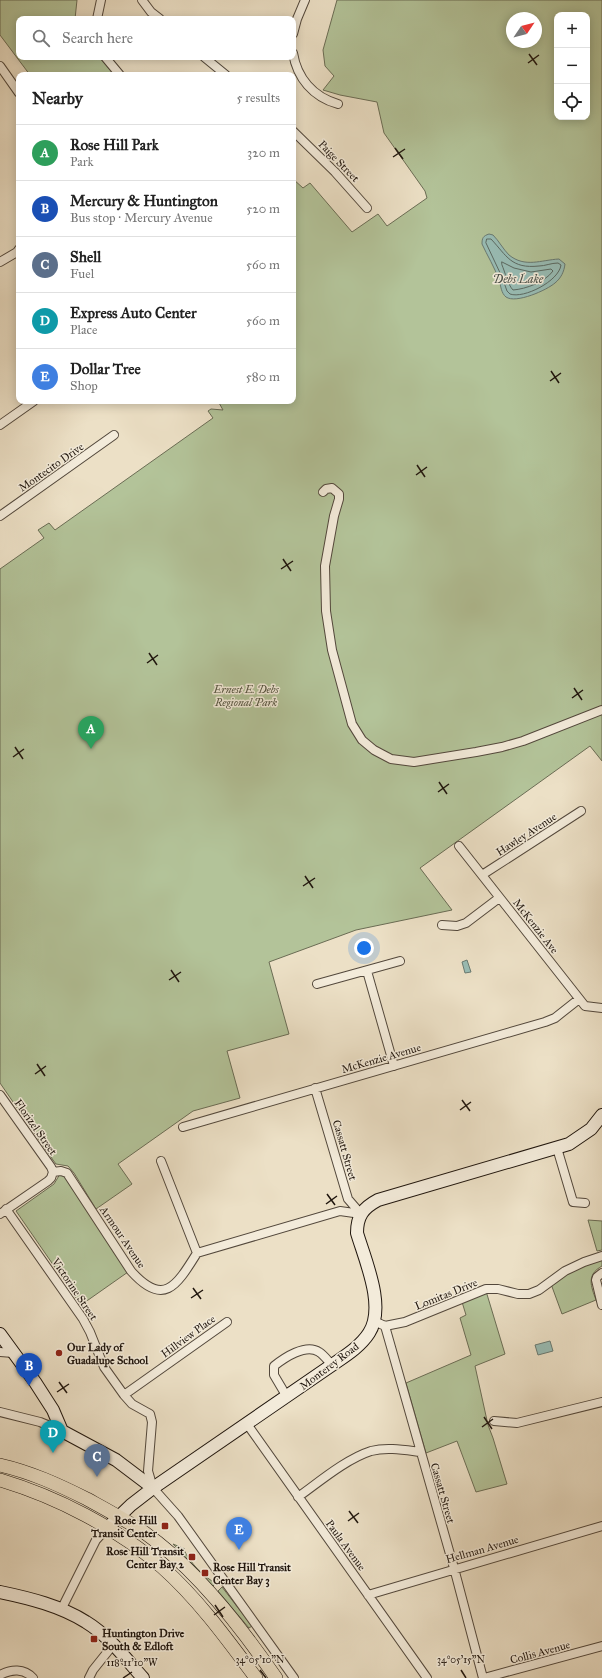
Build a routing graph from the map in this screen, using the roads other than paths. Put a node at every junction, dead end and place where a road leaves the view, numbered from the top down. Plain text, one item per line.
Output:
1 (101, 0) edge
2 (142, 0) edge
3 (305, 0) edge
4 (98, 16) edge
5 (156, 16) edge
6 (296, 23) edge
7 (108, 60) edge
8 (208, 60) edge
9 (295, 60) edge
10 (0, 66) edge
11 (118, 72) edge
12 (222, 72) edge
13 (16, 90) edge
14 (338, 104) dead end
15 (296, 135) edge
16 (367, 208) dead end
17 (16, 253) edge
18 (0, 262) edge
19 (30, 404) edge
20 (0, 425) edge
21 (114, 436) dead end
22 (323, 492) dead end
23 (0, 516) edge
24 (602, 710) edge
25 (581, 811) dead end
26 (460, 846) dead end
27 (482, 875) junction
28 (499, 898) junction
29 (442, 925) dead end
30 (400, 961) dead end
31 (367, 971) junction
32 (317, 984) dead end
33 (579, 1000) junction
34 (602, 1008) edge
35 (394, 1066) junction
36 (315, 1088) junction
37 (0, 1096) edge
38 (602, 1115) edge
39 (184, 1127) dead end
40 (557, 1148) junction
41 (161, 1161) dead end
42 (53, 1172) junction
43 (585, 1203) dead end
44 (3, 1212) edge
45 (361, 1214) junction
46 (197, 1253) junction
47 (602, 1256) edge
48 (602, 1273) edge
49 (602, 1304) edge
50 (227, 1322) dead end
51 (380, 1324) junction
52 (0, 1334) edge
53 (0, 1352) edge
54 (14, 1353) junction
55 (332, 1365) junction
56 (124, 1395) junction
57 (287, 1397) junction
58 (602, 1402) edge
59 (0, 1412) edge
60 (494, 1421) dead end
61 (247, 1424) junction
62 (62, 1431) junction
63 (420, 1452) junction
64 (0, 1465) edge
65 (0, 1480) edge
66 (153, 1488) junction
67 (298, 1498) junction
68 (119, 1516) junction
69 (602, 1526) edge
70 (107, 1528) junction
71 (454, 1568) junction
72 (0, 1592) edge
73 (368, 1595) junction
74 (61, 1610) junction
75 (113, 1645) junction
76 (602, 1646) edge
77 (0, 1675) edge
78 (33, 1678) edge
79 (89, 1678) edge
80 (143, 1678) edge
81 (256, 1678) edge
82 (276, 1678) edge
83 (294, 1678) edge
84 (427, 1678) edge
85 (484, 1678) edge

1 - 4 street
2 - 5 street
3 - 6 street
7 - 11 street
8 - 12 street
9 - 14 street
10 - 13 street
15 - 16 street, Paige Street
17 - 18 street
19 - 20 street
21 - 23 street, Montecito Drive
22 - 24 street
25 - 27 street, Hawley Avenue
26 - 27 street, McKenzie Ave
27 - 28 street, McKenzie Ave
28 - 29 street
28 - 33 street, McKenzie Ave
30 - 31 street
31 - 32 street
31 - 35 street
33 - 34 street, McKenzie Ave
33 - 35 street, McKenzie Avenue
35 - 36 street, McKenzie Avenue
36 - 39 street, McKenzie Avenue
36 - 45 street, Cassatt Street
37 - 42 street, Florizel Street
38 - 40 street
40 - 43 street
40 - 45 street
41 - 46 street
42 - 44 street
42 - 46 street, Armour Avenue
44 - 56 street, Victorine Street
45 - 46 street
45 - 51 street, Monterey Road
47 - 51 street, Lomitas Drive
48 - 49 street
50 - 56 street, Hillview Place
51 - 55 street, Monterey Road
51 - 63 street, Cassatt Street
52 - 54 street
53 - 54 street
54 - 62 street
55 - 57 street, Monterey Road
55 - 57 street
56 - 66 street, Victorine Street
57 - 61 street, Monterey Road
58 - 60 street
59 - 62 street
61 - 66 street, Monterey Road
61 - 67 street, Paula Avenue
62 - 66 street
63 - 67 street
63 - 71 street, Cassatt Street
64 - 68 main road
65 - 70 main road
66 - 68 street, Monterey Road
66 - 83 street
67 - 73 street, Paula Avenue
68 - 70 street, Monterey Road
68 - 82 main road
69 - 71 street, Hellman Avenue
70 - 74 street, Monterey Road
70 - 81 main road
71 - 73 street, Hellman Avenue
71 - 85 street, Cassatt Street
72 - 74 street
73 - 84 street, Paula Avenue
74 - 75 street
75 - 79 street
75 - 80 street
76 - 85 street, Collis Avenue
77 - 78 street

